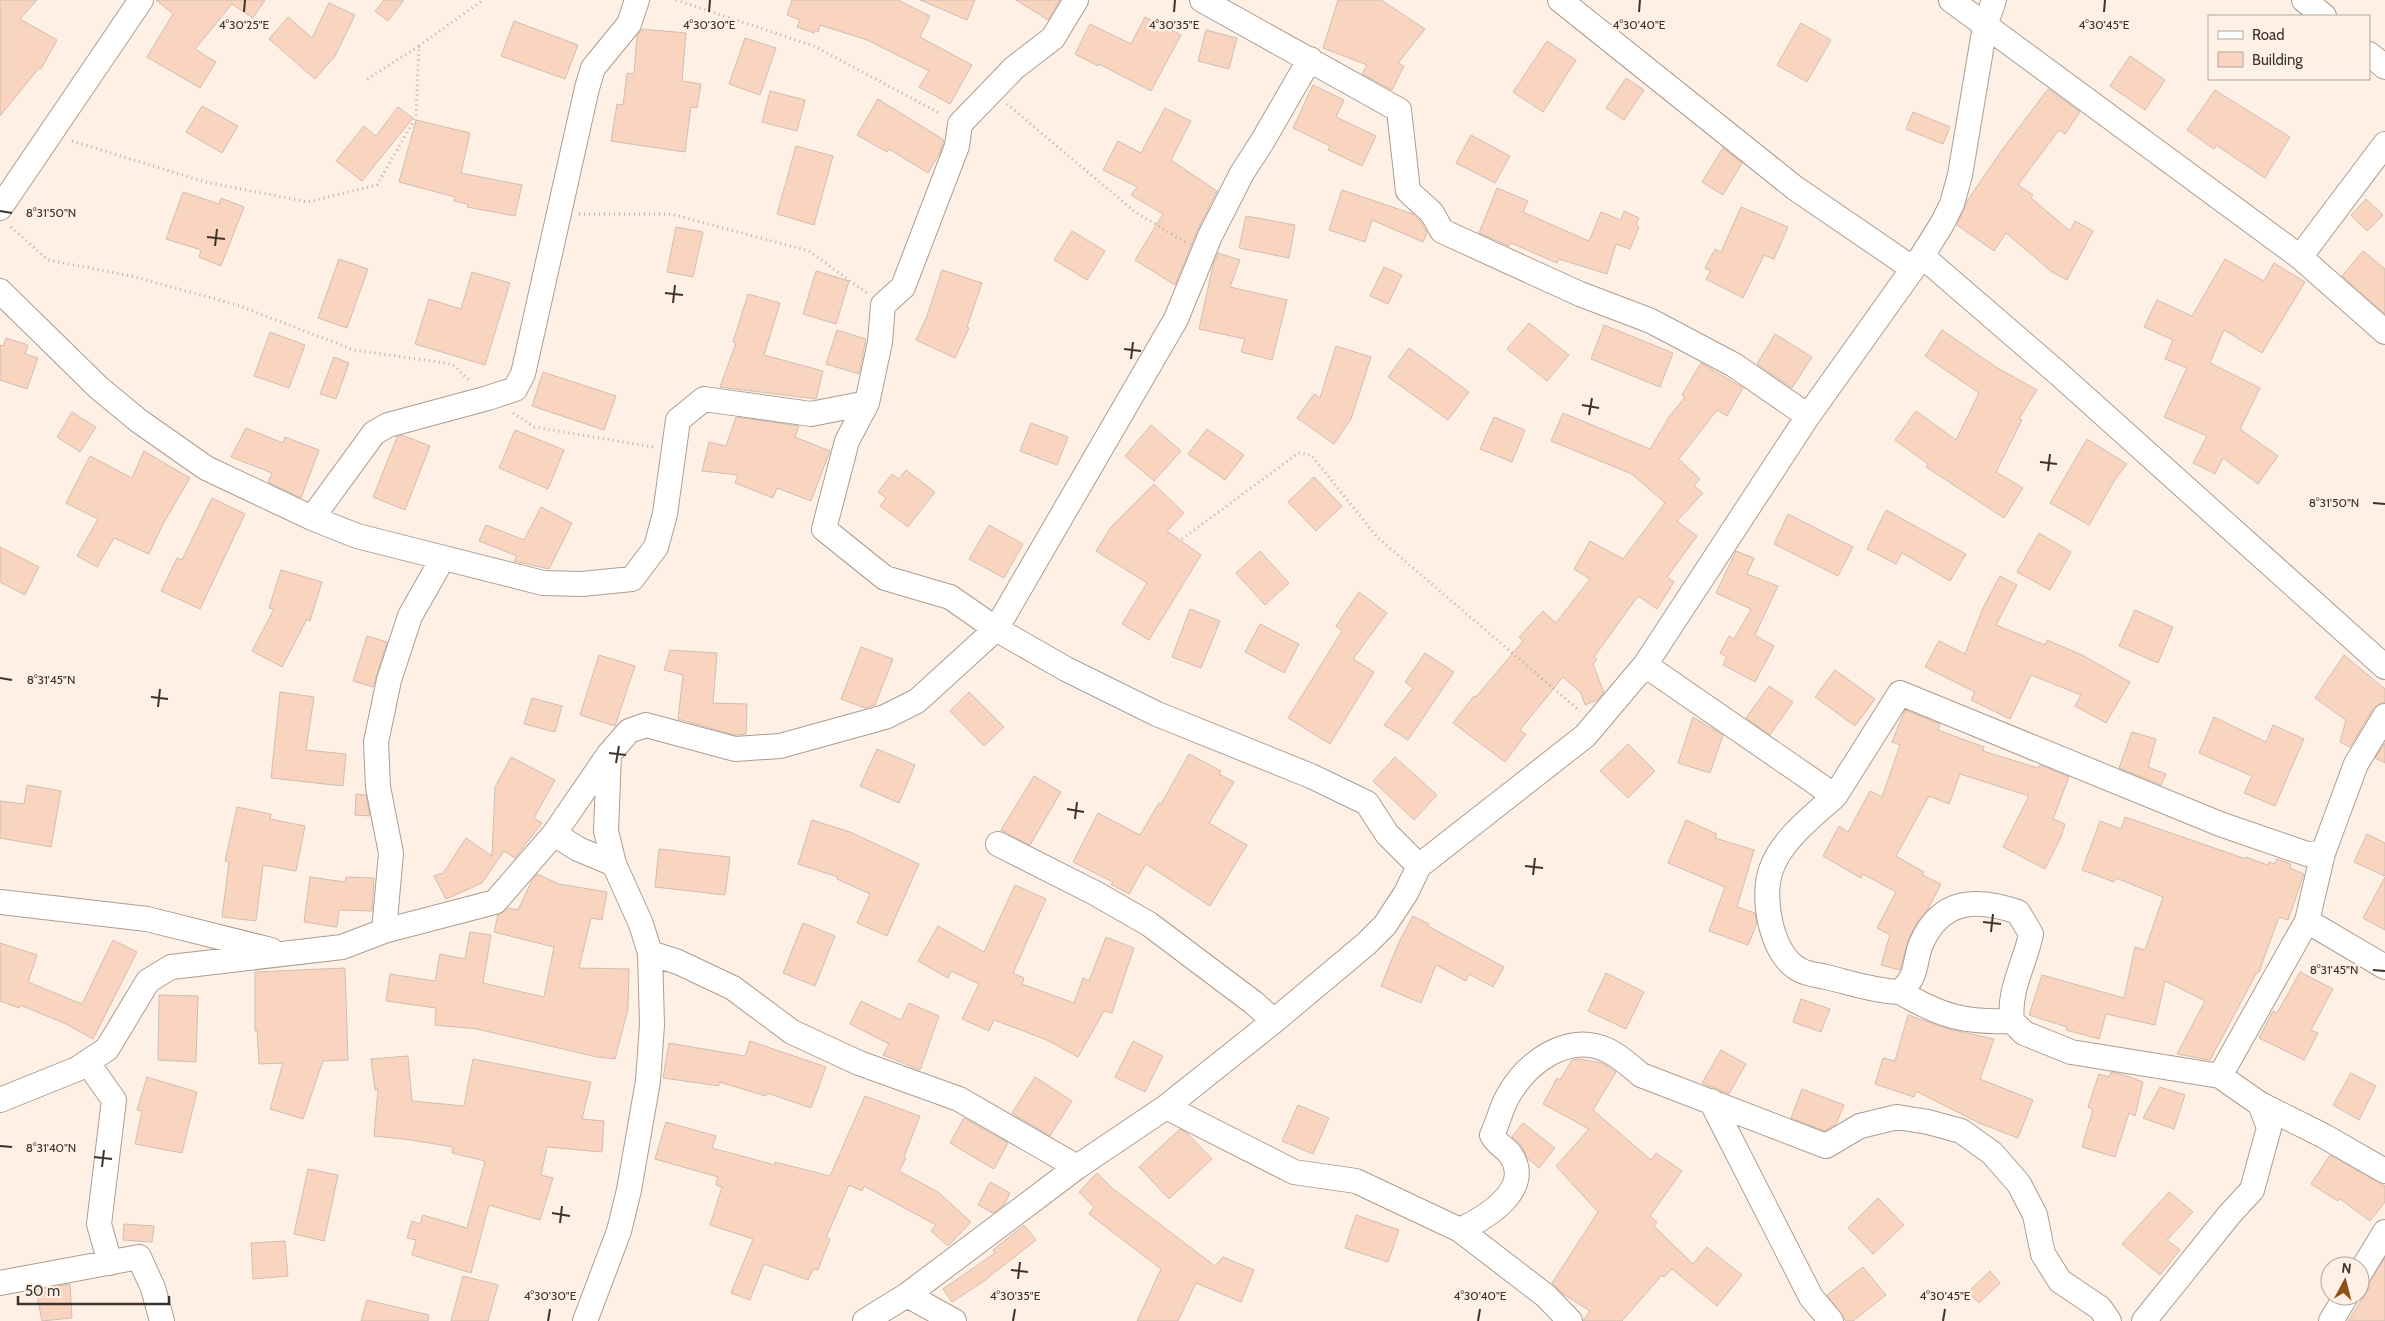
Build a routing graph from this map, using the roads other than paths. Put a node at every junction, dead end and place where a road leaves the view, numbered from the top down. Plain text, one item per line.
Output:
1 (141, 0) edge
2 (638, 0) edge
3 (1076, 0) edge
4 (1202, 0) edge
5 (1560, 0) edge
6 (1951, 0) edge
7 (1994, 0) edge
8 (2304, 0) edge
9 (2323, 15) edge
10 (1985, 26) junction
11 (2370, 55) edge
12 (1310, 59) junction
13 (2385, 67) edge
14 (2385, 144) edge
15 (3, 216) edge
16 (2300, 257) junction
17 (1917, 262) junction
18 (0, 291) edge
19 (2385, 332) edge
20 (867, 403) junction
21 (1808, 416) junction
22 (312, 518) junction
23 (443, 558) junction
24 (996, 629) junction
25 (1645, 665) junction
26 (2385, 667) edge
27 (2385, 716) edge
28 (609, 754) junction
29 (1835, 796) junction
30 (554, 834) junction
31 (998, 844) dead end
32 (2323, 852) junction
33 (614, 864) junction
34 (1419, 866) junction
35 (0, 902) edge
36 (2308, 921) junction
37 (384, 931) junction
38 (650, 953) junction
39 (288, 954) junction
40 (2385, 967) edge
41 (1900, 992) junction
42 (1274, 1021) junction
43 (2012, 1021) junction
44 (87, 1062) junction
45 (2220, 1076) junction
46 (0, 1100) edge
47 (1711, 1101) junction
48 (2260, 1104) junction
49 (1166, 1107) junction
50 (1078, 1167) junction
51 (2385, 1171) edge
52 (1460, 1230) junction
53 (2385, 1232) edge
54 (2370, 1257) edge
55 (110, 1263) junction
56 (0, 1284) edge
57 (907, 1295) junction
58 (2340, 1306) edge
59 (162, 1321) edge
60 (585, 1321) edge
61 (865, 1321) edge
62 (954, 1321) edge
63 (1570, 1321) edge
64 (1831, 1321) edge
65 (2109, 1321) edge
66 (2144, 1321) edge
67 (2331, 1321) edge

1 - 15 street
2 - 22 street
3 - 20 street
4 - 12 street
5 - 17 street
6 - 10 street
7 - 10 street
8 - 9 street
10 - 16 street
10 - 17 street
11 - 13 street
12 - 21 street
12 - 24 street
14 - 16 street
16 - 19 street
17 - 21 street
17 - 26 street
18 - 22 street
20 - 23 street
20 - 24 street
21 - 25 street
22 - 23 street
23 - 37 street
24 - 28 street
24 - 34 street
25 - 29 street
25 - 34 street
27 - 32 street
28 - 30 street
28 - 33 street
29 - 32 street
29 - 41 street
30 - 33 street
30 - 37 street
31 - 42 street
32 - 36 street
33 - 38 street
34 - 42 street
35 - 39 street
36 - 40 street
36 - 45 street
37 - 39 street
38 - 50 street
38 - 60 street
39 - 44 street
41 - 43 street
41 - 43 street
42 - 49 street
43 - 45 street
44 - 46 street
44 - 55 street
45 - 48 street
47 - 52 street
47 - 64 street
47 - 65 street
48 - 51 street
48 - 66 street
49 - 50 street
49 - 52 street
50 - 57 street
52 - 63 street
53 - 54 street
55 - 56 street
55 - 59 street
57 - 61 street
57 - 62 street
58 - 67 street

